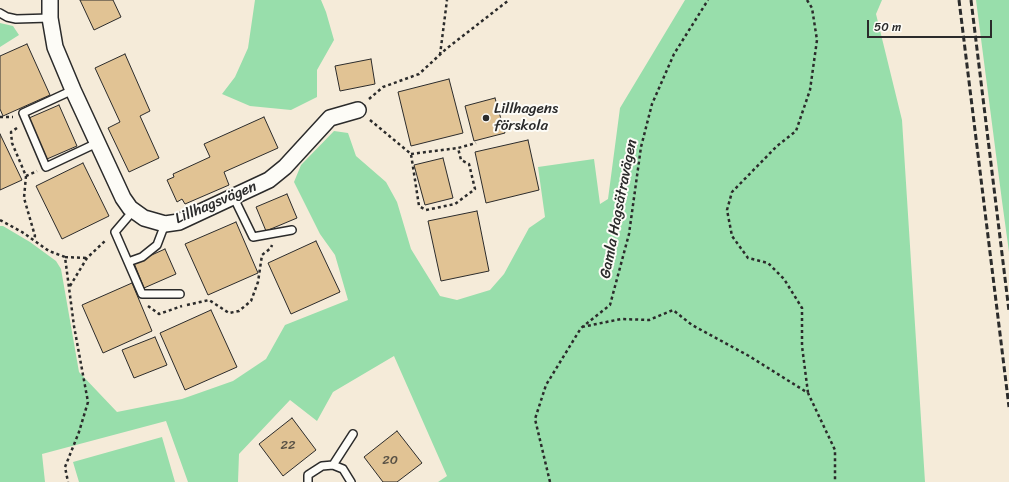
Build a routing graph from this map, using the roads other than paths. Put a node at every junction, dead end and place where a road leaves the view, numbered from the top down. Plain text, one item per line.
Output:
1 (50, 0) edge
2 (0, 14) edge
3 (50, 18) junction
4 (72, 90) junction
5 (358, 110) road end
6 (97, 143) junction
7 (234, 198) junction
8 (133, 211) junction
9 (165, 224) junction
10 (292, 230) dead end
11 (128, 262) junction
12 (180, 294) dead end
13 (353, 434) dead end
14 (333, 464) junction
15 (308, 482) edge
16 (351, 482) edge

1 - 3 street, Lillhagsvägen
2 - 3 lane
3 - 4 street, Lillhagsvägen
4 - 6 street, Lillhagsvägen
4 - 6 lane
5 - 7 street, Lillhagsvägen
6 - 8 street, Lillhagsvägen
7 - 9 street, Lillhagsvägen
7 - 10 lane
8 - 9 street, Lillhagsvägen
8 - 11 lane
9 - 11 lane
11 - 12 lane
13 - 14 lane
14 - 15 lane
14 - 16 lane

